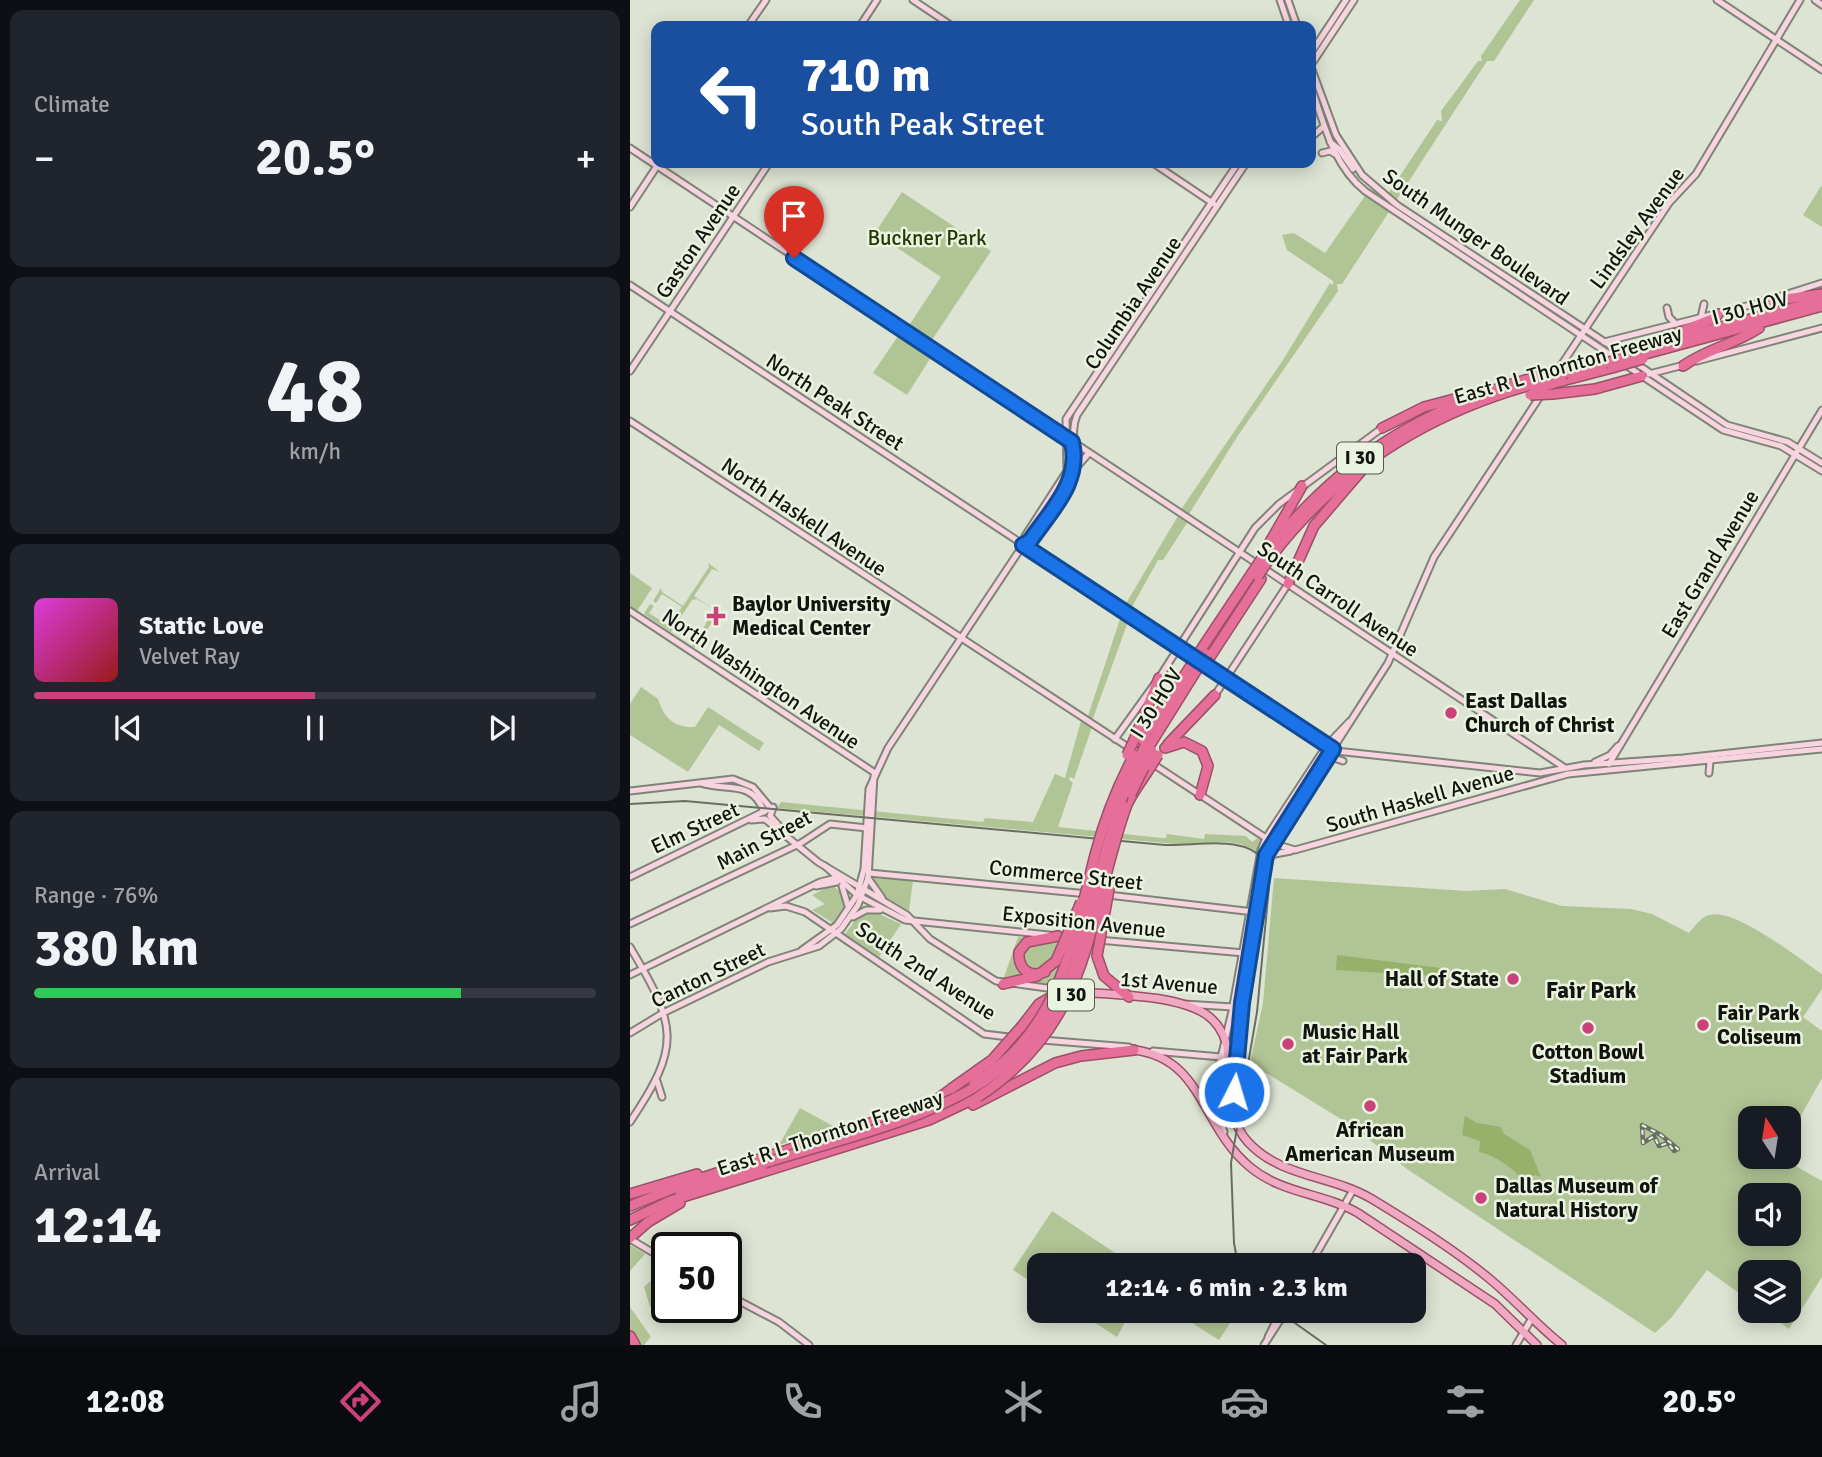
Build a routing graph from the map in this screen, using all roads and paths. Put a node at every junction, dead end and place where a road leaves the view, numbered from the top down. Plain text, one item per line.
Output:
1 (766, 0) edge
2 (877, 0) edge
3 (913, 0) edge
4 (1280, 0) edge
5 (1288, 0) edge
6 (1346, 0) edge
7 (1354, 0) edge
8 (1717, 0) edge
9 (1800, 0) edge
10 (1815, 0) edge
11 (1822, 5) edge
12 (751, 21) edge
13 (863, 21) edge
14 (944, 21) edge
15 (1287, 21) edge
16 (1295, 21) edge
17 (1776, 40) junction
18 (1319, 42) junction
19 (1316, 43) edge
20 (1316, 46) edge
21 (1316, 58) edge
22 (1822, 70) edge
23 (1316, 80) edge
24 (1316, 103) edge
25 (1320, 114) junction
26 (1324, 126) junction
27 (1316, 133) edge
28 (1335, 135) junction
29 (1330, 142) junction
30 (630, 148) edge
31 (1322, 153) dead end
32 (1336, 155) junction
33 (651, 160) edge
34 (655, 168) edge
35 (663, 168) edge
36 (765, 168) edge
37 (1160, 168) edge
38 (1238, 168) edge
39 (1362, 175) junction
40 (1214, 204) junction
41 (630, 207) edge
42 (732, 218) junction
43 (1822, 283) edge
44 (630, 285) edge
45 (1822, 294) edge
46 (1764, 302) junction
47 (1704, 304) dead end
48 (1822, 306) edge
49 (1667, 308) dead end
50 (670, 311) junction
51 (1718, 314) junction
52 (1697, 319) junction
53 (1676, 324) junction
54 (1759, 328) junction
55 (1822, 328) edge
56 (1582, 333) junction
57 (1604, 342) junction
58 (1593, 344) junction
59 (1647, 346) junction
60 (1572, 349) junction
61 (1638, 357) junction
62 (1606, 364) junction
63 (1683, 366) junction
64 (630, 371) edge
65 (1566, 374) junction
66 (1647, 375) junction
67 (1537, 384) junction
68 (1510, 390) junction
69 (1486, 397) junction
70 (1822, 410) edge
71 (1066, 419) junction
72 (630, 421) edge
73 (1382, 428) joint
74 (1057, 431) junction
75 (1065, 437) junction
76 (1072, 442) junction
77 (1797, 451) junction
78 (1092, 455) junction
79 (1822, 463) edge
80 (1075, 470) junction
81 (1362, 470) junction
82 (1822, 471) edge
83 (1302, 486) junction
84 (1057, 487) junction
85 (1064, 491) junction
86 (1023, 545) junction
87 (1238, 551) junction
88 (1269, 558) junction
89 (1288, 584) junction
90 (630, 611) edge
91 (960, 640) junction
92 (1177, 647) junction
93 (1392, 654) junction
94 (1195, 670) junction
95 (1159, 678) junction
96 (1227, 679) junction
97 (1215, 695) joint
98 (1627, 736) junction
99 (1115, 739) junction
100 (1822, 743) edge
101 (1149, 747) junction
102 (1330, 747) junction
103 (1822, 749) edge
104 (1619, 750) junction
105 (1675, 750) dead end
106 (1610, 755) junction
107 (1328, 756) junction
108 (1545, 756) junction
109 (1671, 760) junction
110 (1343, 761) dead end
111 (1710, 761) junction
112 (1610, 763) junction
113 (1584, 765) junction
114 (1565, 768) junction
115 (1626, 769) junction
116 (1594, 771) junction
117 (1614, 771) junction
118 (1709, 773) dead end
119 (875, 774) junction
120 (1546, 776) junction
121 (701, 783) junction
122 (630, 791) edge
123 (1200, 795) junction
124 (755, 796) junction
125 (771, 806) junction
126 (764, 812) junction
127 (866, 813) junction
128 (751, 820) junction
129 (859, 826) junction
130 (870, 828) junction
131 (787, 836) junction
132 (1266, 838) junction
133 (1272, 842) junction
134 (796, 845) junction
135 (1295, 849) junction
136 (1109, 860) junction
137 (1265, 860) junction
138 (867, 873) junction
139 (630, 877) edge
140 (840, 880) junction
141 (862, 889) junction
142 (1087, 891) junction
143 (859, 896) junction
144 (791, 897) junction
145 (889, 905) junction
146 (770, 908) junction
147 (848, 910) junction
148 (1252, 910) junction
149 (885, 911) junction
150 (805, 912) junction
151 (1258, 915) junction
152 (850, 919) junction
153 (914, 920) junction
154 (630, 924) edge
155 (942, 924) junction
156 (834, 932) junction
157 (927, 936) junction
158 (1058, 936) junction
159 (630, 947) edge
160 (1242, 953) junction
161 (1251, 954) junction
162 (642, 969) junction
163 (1045, 972) junction
164 (630, 975) edge
165 (1003, 984) junction
166 (1064, 990) junction
167 (1129, 997) junction
168 (1182, 1004) junction
169 (1233, 1007) junction
170 (663, 1013) junction
171 (630, 1033) edge
172 (1226, 1039) junction
173 (1089, 1043) junction
174 (1238, 1045) junction
175 (1134, 1049) junction
176 (1153, 1051) junction
177 (1109, 1052) junction
178 (1225, 1056) junction
179 (657, 1081) junction
180 (662, 1097) dead end
181 (932, 1103) junction
182 (1231, 1106) junction
183 (953, 1111) junction
184 (630, 1122) edge
185 (1227, 1143) junction
186 (767, 1164) junction
187 (740, 1165) junction
188 (711, 1190) junction
189 (1353, 1190) junction
190 (630, 1194) edge
191 (1345, 1205) junction
192 (630, 1210) edge
193 (630, 1220) edge
194 (630, 1238) edge
195 (651, 1252) edge
196 (1317, 1253) edge
197 (1477, 1270) junction
198 (1466, 1283) junction
199 (742, 1302) edge
200 (1532, 1318) junction
201 (1275, 1323) edge
202 (1278, 1323) edge
203 (1524, 1331) junction
204 (630, 1336) edge
205 (1266, 1343) edge
206 (633, 1344) edge
207 (809, 1345) edge
208 (1516, 1345) edge
209 (1537, 1345) edge
210 (1562, 1345) edge

1 - 12 main road
2 - 13 main road
3 - 14 main road
4 - 15 main road
5 - 16 main road
6 - 18 main road
7 - 21 main road
8 - 17 main road
9 - 17 main road, Lindsley Avenue
10 - 11 main road
17 - 22 main road
17 - 56 main road, Lindsley Avenue
18 - 19 main road
18 - 20 main road
23 - 28 main road, South Munger Boulevard
24 - 25 main road, South Munger Boulevard
25 - 26 main road, South Munger Boulevard
25 - 28 main road
26 - 27 main road
26 - 29 main road, South Munger Boulevard
28 - 39 main road, South Munger Boulevard
29 - 32 main road, South Munger Boulevard
29 - 39 main road
30 - 33 main road, South Carroll Avenue
31 - 32 main road
32 - 56 main road, South Munger Boulevard
34 - 41 main road
35 - 42 main road, South Carroll Avenue
36 - 42 main road, Gaston Avenue
37 - 40 main road
38 - 40 main road, Columbia Avenue
39 - 56 main road, South Munger Boulevard
40 - 71 main road, Columbia Avenue
40 - 76 main road, Columbia Avenue
42 - 50 main road, Gaston Avenue
42 - 74 main road, South Carroll Avenue
43 - 46 main road, East R L Thornton Freeway
44 - 50 main road, North Peak Street
45 - 46 highway
46 - 51 main road, East R L Thornton Freeway
47 - 52 main road
48 - 54 highway, East R L Thornton Freeway / I 30
48 - 59 highway, East R L Thornton Freeway / I 30
48 - 61 highway, I 30 HOV
49 - 53 main road
50 - 64 main road, Gaston Avenue
50 - 86 main road, North Peak Street
51 - 52 main road, East R L Thornton Freeway
51 - 59 highway
52 - 53 main road, East R L Thornton Freeway
53 - 57 main road, East R L Thornton Freeway
54 - 61 highway, East R L Thornton Freeway / I 30
54 - 63 highway
55 - 63 main road, East R L Thornton Freeway
56 - 57 main road, South Munger Boulevard
56 - 58 main road, South Munger Boulevard
56 - 60 main road, Lindsley Avenue
57 - 61 main road, South Munger Boulevard
58 - 60 main road
58 - 66 main road, South Munger Boulevard
59 - 61 highway, East R L Thornton Freeway / I 30
60 - 93 main road, Lindsley Avenue
61 - 62 highway, East R L Thornton Freeway / I 30, bridge
61 - 62 highway, East R L Thornton Freeway / I 30, bridge
61 - 66 main road, South Munger Boulevard
62 - 65 highway, East R L Thornton Freeway / I 30
62 - 65 highway, East R L Thornton Freeway / I 30
63 - 66 main road, East R L Thornton Freeway
65 - 67 highway, East R L Thornton Freeway / I 30, bridge
65 - 67 highway, East R L Thornton Freeway / I 30, bridge
66 - 67 highway, bridge
66 - 77 main road
66 - 77 main road
67 - 68 highway, East R L Thornton Freeway / I 30
67 - 68 highway, East R L Thornton Freeway / I 30
68 - 69 highway, East R L Thornton Freeway / I 30
68 - 69 highway, East R L Thornton Freeway / I 30
69 - 73 highway
69 - 81 highway, East R L Thornton Freeway / I 30
69 - 88 highway, East R L Thornton Freeway / I 30
70 - 77 main road, East Grand Avenue
71 - 74 main road, Columbia Avenue
71 - 75 main road
72 - 91 main road, North Haskell Avenue
73 - 83 main road
74 - 75 main road, South Carroll Avenue
75 - 76 main road, South Carroll Avenue
75 - 84 main road
76 - 78 main road, South Carroll Avenue
76 - 80 main road, Columbia Avenue
77 - 79 main road
77 - 82 main road
77 - 98 main road, East Grand Avenue
78 - 80 main road
78 - 87 main road, South Carroll Avenue
80 - 85 main road
81 - 88 highway, East R L Thornton Freeway / I 30
81 - 89 highway
83 - 87 main road
83 - 88 highway
84 - 85 main road
84 - 86 main road
85 - 86 main road
86 - 91 main road
86 - 92 main road, North Peak Street
87 - 89 main road, South Carroll Avenue
87 - 92 main road
88 - 94 highway, East R L Thornton Freeway / I 30, bridge
89 - 93 main road, South Carroll Avenue
89 - 96 main road
90 - 119 main road, North Washington Avenue
91 - 99 main road
91 - 119 main road
92 - 95 main road
92 - 96 main road, North Peak Street
93 - 102 main road, Lindsley Avenue
93 - 108 main road, South Carroll Avenue
94 - 101 highway, East R L Thornton Freeway / I 30
94 - 101 highway, East R L Thornton Freeway / I 30
95 - 99 main road
95 - 101 highway
96 - 97 main road
96 - 102 main road, North Peak Street
97 - 101 highway
98 - 104 main road, East Grand Avenue
98 - 106 main road, East Grand Avenue
99 - 123 main road
100 - 109 main road, South Haskell Avenue
101 - 123 highway
101 - 136 highway, East R L Thornton Freeway / I 30, bridge
101 - 142 highway, East R L Thornton Freeway / I 30, bridge
101 - 186 highway, I 30 HOV, bridge
102 - 107 main road
102 - 120 main road
102 - 132 main road
103 - 111 main road, South Haskell Avenue
104 - 112 main road, East Grand Avenue
104 - 115 main road
105 - 109 main road
106 - 112 main road
106 - 113 main road
107 - 110 main road
107 - 133 main road
108 - 114 main road, South Carroll Avenue
108 - 120 main road
109 - 115 main road, South Haskell Avenue
111 - 115 main road, South Haskell Avenue
111 - 118 main road
112 - 113 main road, South Haskell Avenue
112 - 115 main road, South Haskell Avenue
112 - 116 main road
112 - 117 main road
113 - 114 main road, South Haskell Avenue
114 - 120 main road, South Haskell Avenue
115 - 117 main road, South Haskell Avenue
116 - 117 main road, South Haskell Avenue
116 - 120 main road, South Haskell Avenue
119 - 127 main road
119 - 130 main road
120 - 135 main road, South Haskell Avenue
121 - 122 main road
121 - 124 main road
121 - 125 main road
123 - 132 main road
124 - 125 main road
124 - 126 main road
125 - 126 main road, Elm Street
125 - 131 main road
126 - 128 main road, Elm Street
127 - 129 main road
127 - 130 main road
128 - 131 main road
128 - 139 main road, Elm Street
129 - 130 main road, Main Street
129 - 134 main road, Main Street
130 - 138 main road, Canton Street
131 - 134 main road, Exposition Avenue
132 - 133 main road
132 - 148 main road
133 - 135 main road
133 - 137 main road
134 - 140 main road, Exposition Avenue
134 - 154 main road, Main Street
135 - 137 main road, South Haskell Avenue
136 - 167 highway, bridge
136 - 183 highway, East R L Thornton Freeway / I 30, bridge
137 - 151 main road
138 - 140 main road
138 - 141 main road, Canton Street
138 - 141 main road, Canton Street
138 - 145 main road
138 - 148 main road, Commerce Street
140 - 141 main road, Exposition Avenue
140 - 143 main road, Exposition Avenue
140 - 144 main road
140 - 147 main road
141 - 143 main road, Canton Street
141 - 145 main road, Exposition Avenue
142 - 163 highway, bridge
142 - 181 highway, East R L Thornton Freeway / I 30, bridge
143 - 147 main road, Canton Street
143 - 149 main road, Exposition Avenue
143 - 152 main road, Canton Street
144 - 146 main road
144 - 150 main road, South 2nd Avenue
145 - 153 main road, Exposition Avenue
146 - 150 main road, South 2nd Avenue
146 - 162 main road
147 - 156 main road, Canton Street
148 - 151 main road
148 - 160 main road
149 - 152 main road
149 - 153 main road, Exposition Avenue
150 - 156 main road, South 2nd Avenue
151 - 161 main road
152 - 156 main road, Canton Street
153 - 155 main road, Exposition Avenue
153 - 157 main road, 1st Avenue
155 - 157 main road
155 - 158 main road, Exposition Avenue
156 - 170 main road, Canton Street
156 - 173 main road, South 2nd Avenue
157 - 165 main road, 1st Avenue
158 - 160 main road, Exposition Avenue
158 - 163 highway
159 - 162 main road
160 - 161 main road, Exposition Avenue
160 - 169 main road
161 - 174 main road
162 - 164 main road
162 - 170 main road
163 - 165 highway
165 - 166 main road, 1st Avenue
166 - 167 main road, 1st Avenue
166 - 181 highway, bridge
167 - 168 main road, 1st Avenue
168 - 169 main road, 1st Avenue
168 - 172 main road
169 - 172 main road
170 - 171 main road, Canton Street
170 - 179 main road
172 - 178 main road
173 - 175 main road, South 2nd Avenue
173 - 177 main road
174 - 178 main road
174 - 182 main road
175 - 176 main road, South 2nd Avenue
175 - 177 highway
176 - 178 main road, South 2nd Avenue
176 - 185 main road
177 - 183 highway
178 - 182 main road
178 - 185 main road
179 - 180 main road
179 - 184 main road
181 - 186 highway, East R L Thornton Freeway / I 30
182 - 189 main road
183 - 186 highway, East R L Thornton Freeway / I 30
185 - 191 main road
186 - 187 highway, East R L Thornton Freeway / I 30
186 - 188 highway, East R L Thornton Freeway / I 30
186 - 192 highway, I 30 HOV
187 - 190 highway
187 - 192 highway, East R L Thornton Freeway / I 30
188 - 193 highway, East R L Thornton Freeway / I 30
188 - 194 highway
189 - 191 main road
189 - 197 main road
191 - 196 main road
191 - 198 main road
194 - 195 main road
197 - 198 main road
197 - 200 main road
198 - 203 main road
199 - 207 main road
200 - 203 main road
200 - 210 main road
201 - 205 main road
202 - 205 main road
203 - 208 main road
203 - 209 main road
204 - 206 highway

